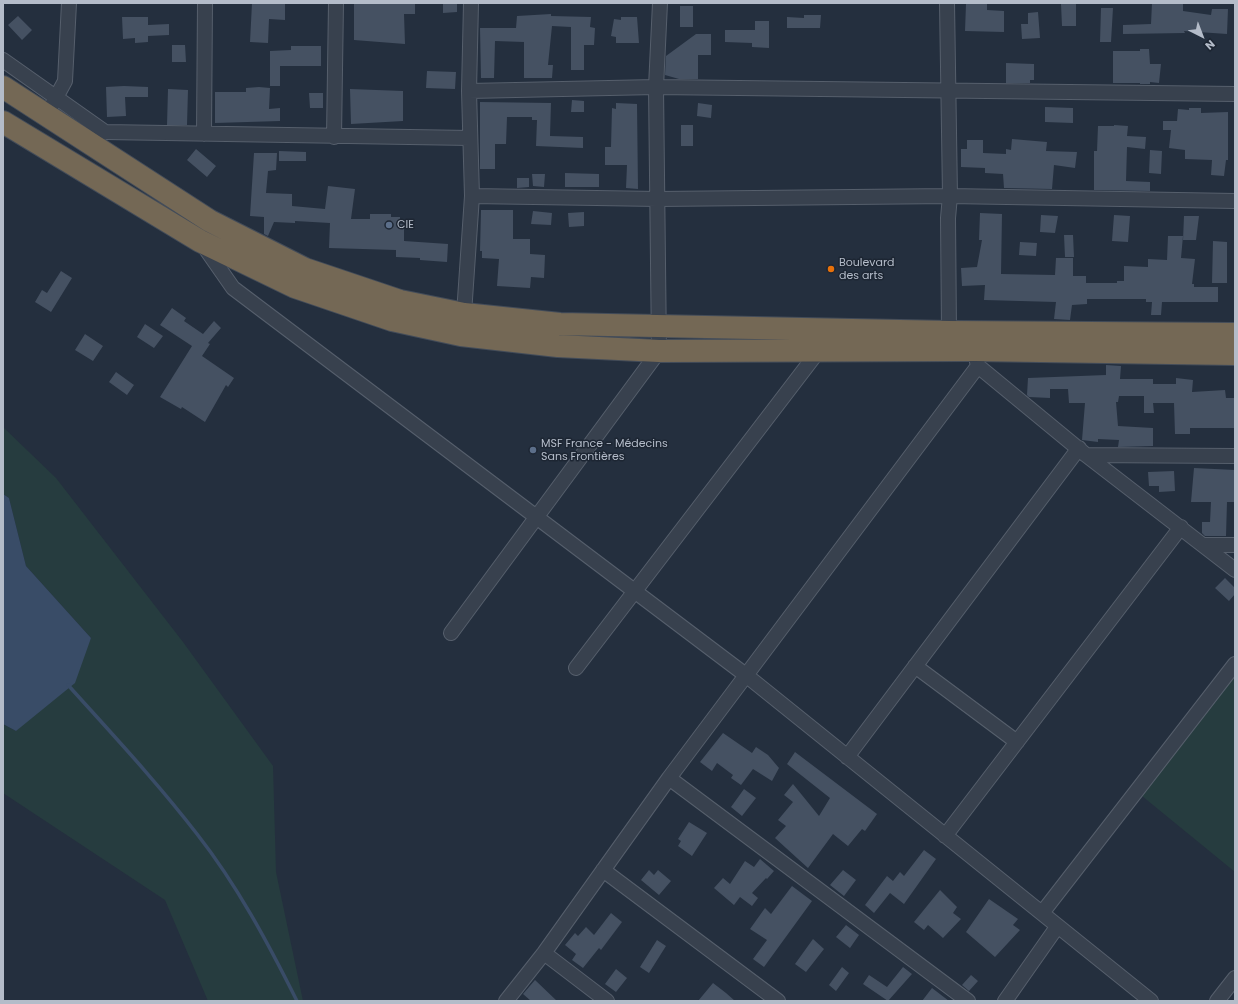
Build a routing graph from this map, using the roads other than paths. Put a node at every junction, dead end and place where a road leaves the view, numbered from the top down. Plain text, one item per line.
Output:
1 (69, 3) edge
2 (205, 3) edge
3 (336, 3) edge
4 (471, 3) edge
5 (660, 3) edge
6 (947, 3) edge
7 (3, 60) edge
8 (3, 87) edge
9 (656, 87) junction
10 (469, 91) junction
11 (948, 91) junction
12 (1235, 94) edge
13 (51, 106) junction
14 (3, 122) edge
15 (204, 134) junction
16 (334, 137) junction
17 (470, 138) junction
18 (472, 196) junction
19 (950, 196) junction
20 (658, 199) junction
21 (1235, 201) edge
22 (200, 241) junction
23 (464, 314) junction
24 (660, 326) junction
25 (948, 332) junction
26 (1235, 334) edge
27 (820, 349) junction
28 (975, 349) junction
29 (659, 351) junction
30 (1235, 354) edge
31 (1083, 451) junction
32 (1235, 456) edge
33 (538, 517) junction
34 (1180, 527) junction
35 (1203, 545) junction
36 (1235, 545) edge
37 (1235, 570) edge
38 (634, 592) junction
39 (451, 633) dead end
40 (1235, 664) edge
41 (915, 666) junction
42 (576, 668) dead end
43 (747, 676) junction
44 (1017, 742) junction
45 (847, 757) junction
46 (669, 778) junction
47 (945, 836) junction
48 (603, 870) junction
49 (1042, 913) junction
50 (1058, 926) junction
51 (544, 953) junction
52 (1235, 978) edge
53 (506, 1001) edge
54 (607, 1001) edge
55 (778, 1001) edge
56 (968, 1001) edge
57 (1005, 1001) edge
58 (1151, 1001) edge
59 (1217, 1001) edge

1 - 13 street
2 - 15 street
3 - 16 street
4 - 10 street
5 - 9 street
6 - 11 street
7 - 13 street
8 - 13 highway
9 - 10 street
9 - 11 street
9 - 20 street
10 - 17 street
11 - 12 street
11 - 19 street
13 - 15 street
13 - 23 highway
14 - 22 highway
15 - 16 street
16 - 17 street
17 - 18 street
18 - 20 street
18 - 23 street
19 - 20 street
19 - 21 street
19 - 25 street
20 - 24 street
22 - 29 highway
22 - 33 street
23 - 24 highway
24 - 25 highway
24 - 29 street
25 - 28 highway
26 - 28 highway
27 - 28 highway
27 - 29 highway
27 - 38 street
28 - 30 highway
28 - 31 street
28 - 43 street
29 - 33 street
31 - 32 street
31 - 34 street
31 - 41 street
33 - 38 street
33 - 39 street
34 - 35 street
34 - 44 street
35 - 36 street
35 - 37 street
38 - 42 street
38 - 43 street
40 - 49 street
41 - 44 street
41 - 45 street
43 - 45 street
43 - 46 street
44 - 47 street
45 - 47 street
46 - 48 street
46 - 56 street
47 - 49 street
48 - 51 street
48 - 55 street
49 - 50 street
50 - 57 street
50 - 58 street
51 - 53 street
51 - 54 street
52 - 59 street

